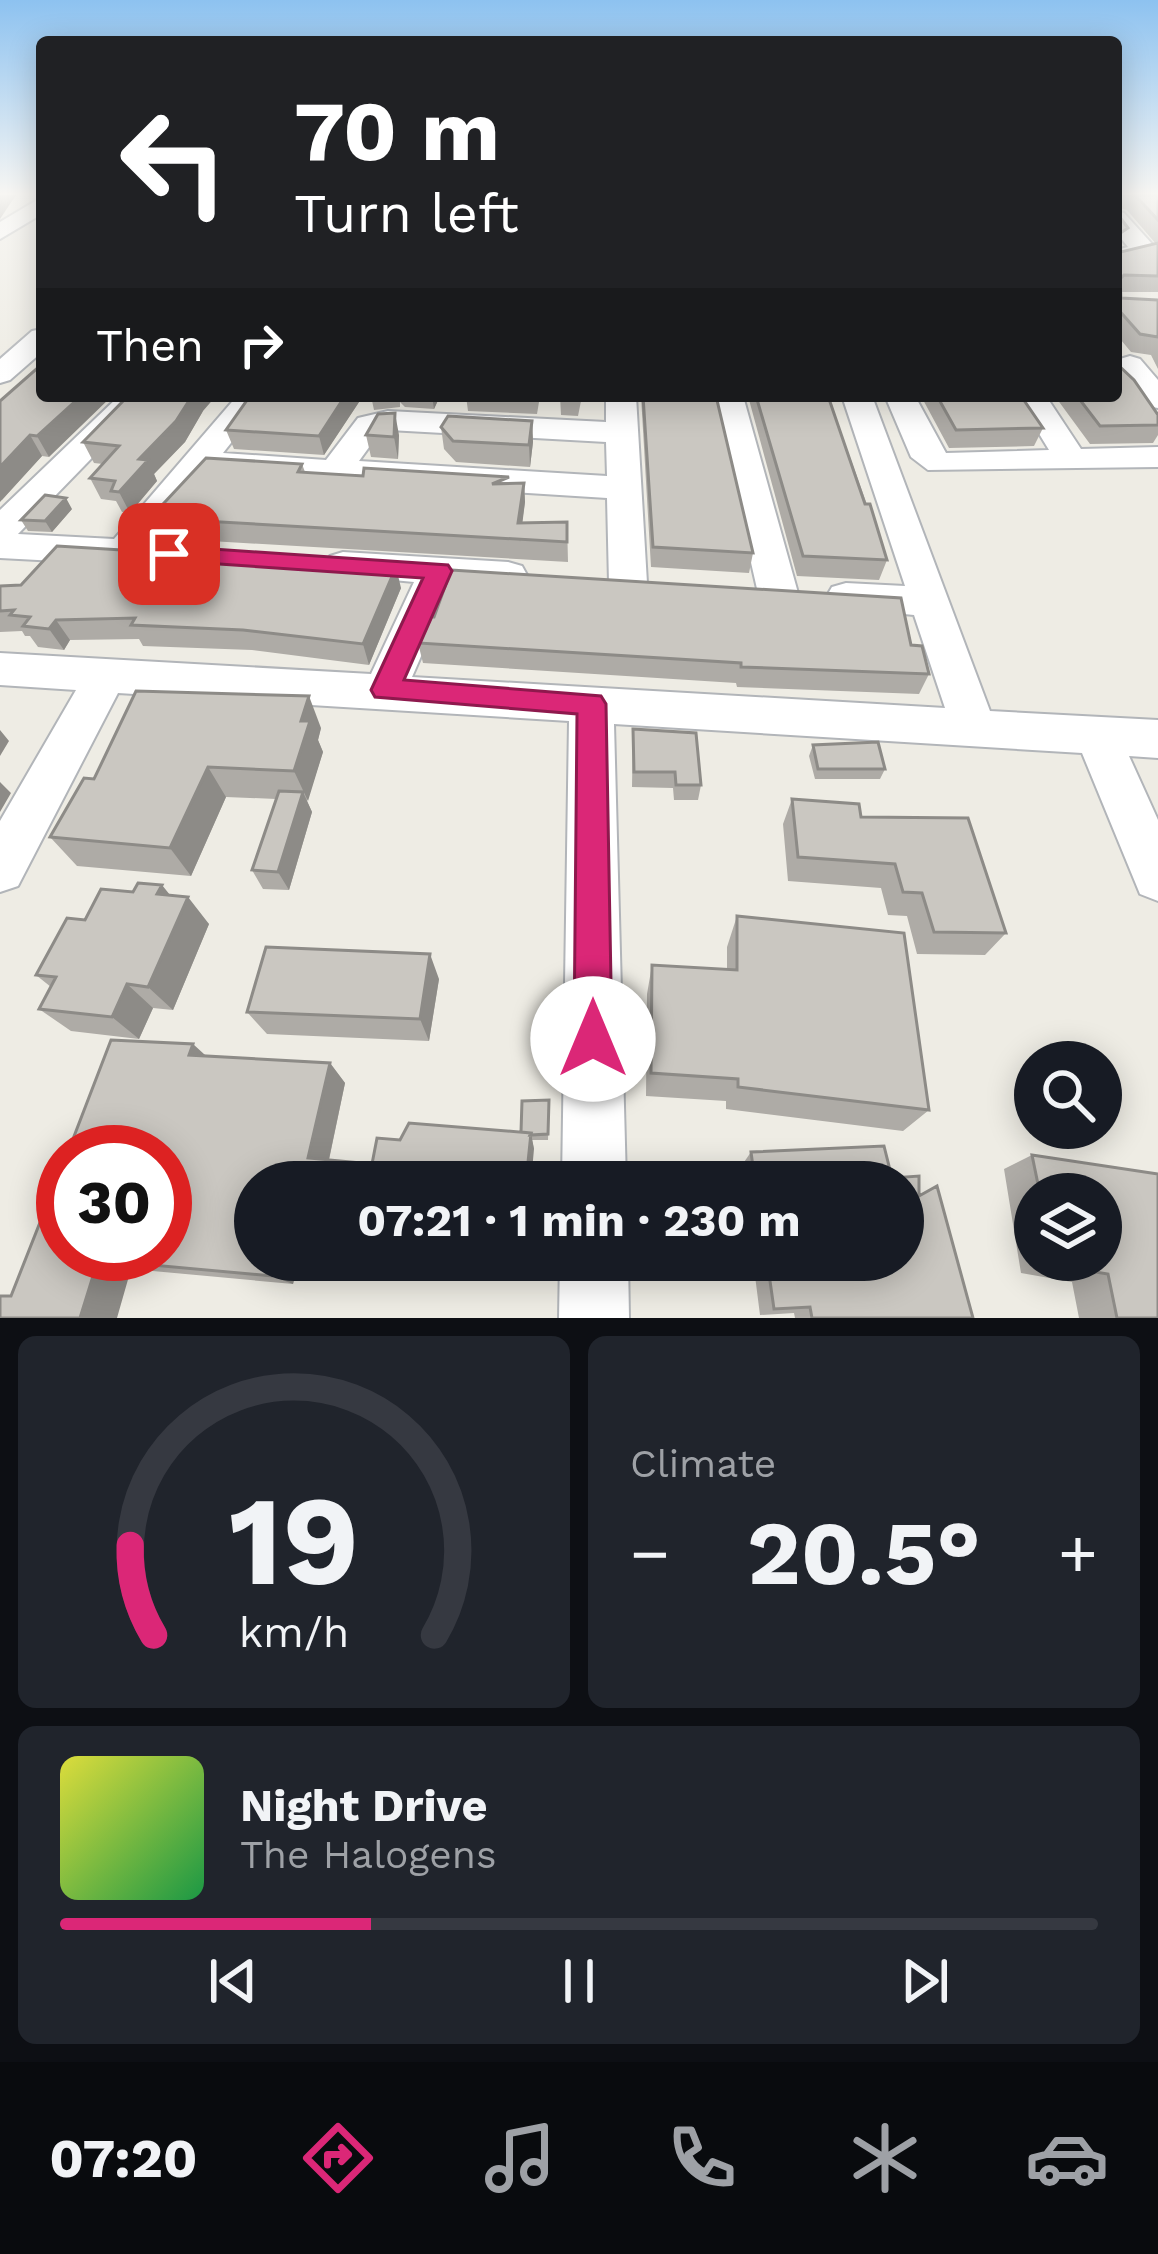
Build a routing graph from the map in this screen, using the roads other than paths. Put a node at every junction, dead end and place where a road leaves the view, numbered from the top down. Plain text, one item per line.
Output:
1 (0, 333) edge
2 (36, 336) edge
3 (36, 345) edge
4 (1135, 365) edge
5 (36, 373) edge
6 (7, 386) edge
7 (1158, 399) edge
8 (130, 402) edge
9 (248, 402) edge
10 (621, 402) edge
11 (730, 402) edge
12 (859, 402) edge
13 (903, 402) edge
14 (1034, 402) edge
15 (624, 433) junction
16 (1158, 457) edge
17 (1072, 460) junction
18 (199, 462) junction
19 (334, 471) junction
20 (624, 488) junction
21 (0, 531) edge
22 (0, 546) edge
23 (124, 551) junction
24 (169, 554) edge
25 (304, 562) edge
26 (439, 571) junction
27 (533, 577) edge
28 (580, 580) edge
29 (628, 583) junction
30 (670, 586) edge
31 (735, 590) edge
32 (778, 593) junction
33 (932, 602) junction
34 (0, 669) edge
35 (106, 675) junction
36 (385, 690) junction
37 (591, 704) junction
38 (974, 727) junction
39 (1097, 734) junction
40 (1158, 739) edge
41 (0, 869) edge
42 (1158, 877) edge
43 (594, 1161) edge
44 (594, 1281) edge
45 (594, 1318) edge

1 - 2 street
3 - 6 street
4 - 7 street
5 - 6 street
8 - 21 street
9 - 18 street
10 - 15 street
11 - 32 street
12 - 33 street
13 - 17 street
14 - 17 street
15 - 19 street
15 - 20 street
16 - 17 street
18 - 19 street
18 - 23 street
19 - 20 street
20 - 29 street
22 - 23 street
23 - 24 street
25 - 26 street
26 - 27 street
26 - 36 street
28 - 29 street
29 - 30 street
31 - 32 street
32 - 33 street
33 - 38 street
34 - 35 street
35 - 36 street
35 - 41 street
36 - 37 street
37 - 38 street
37 - 43 street
38 - 39 street
39 - 40 street
39 - 42 street
44 - 45 street

